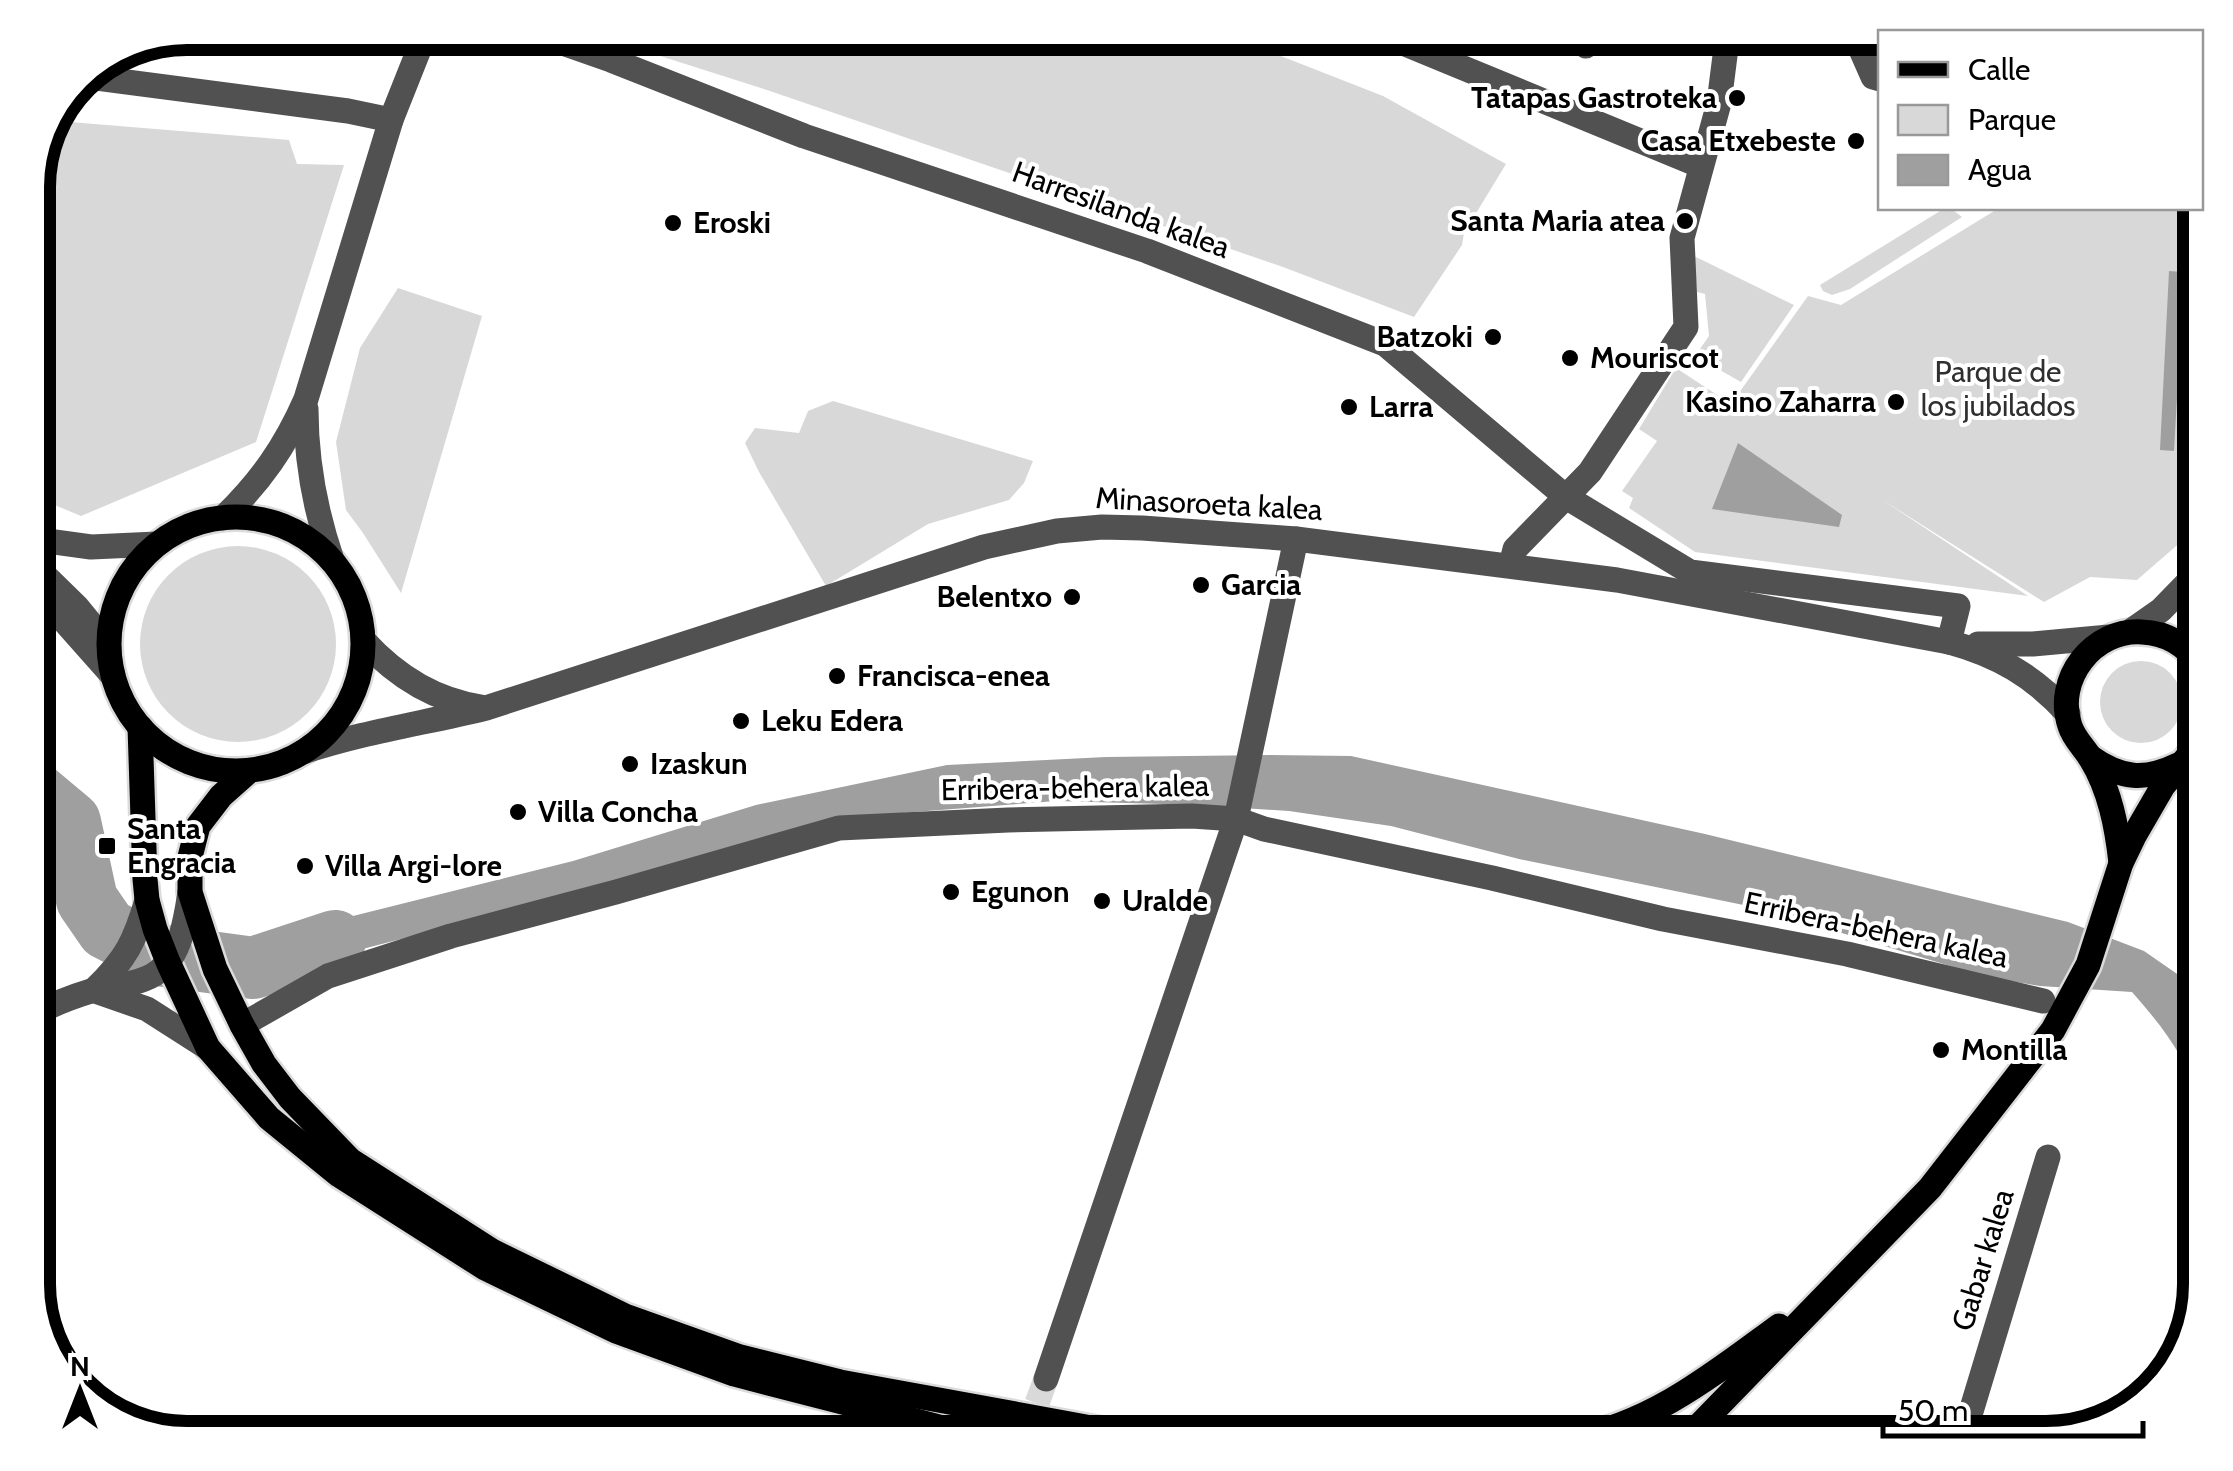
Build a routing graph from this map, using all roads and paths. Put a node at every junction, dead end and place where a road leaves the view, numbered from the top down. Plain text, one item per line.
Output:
1 (419, 50) edge
2 (582, 50) edge
3 (1420, 50) edge
4 (1726, 50) edge
5 (1861, 50) edge
6 (1878, 78) edge
7 (104, 79) edge
8 (391, 120) junction
9 (1701, 166) junction
10 (306, 399) junction
11 (1566, 497) junction
12 (224, 518) junction
13 (1296, 539) junction
14 (50, 541) edge
15 (157, 544) junction
16 (332, 560) junction
17 (1511, 565) junction
18 (50, 581) edge
19 (2183, 588) edge
20 (50, 607) edge
21 (2120, 634) junction
22 (364, 641) junction
23 (1948, 642) junction
24 (108, 645) junction
25 (2183, 646) edge
26 (112, 674) junction
27 (486, 708) junction
28 (2068, 714) junction
29 (140, 727) junction
30 (303, 752) junction
31 (2090, 757) junction
32 (2183, 761) edge
33 (2180, 764) junction
34 (249, 771) junction
35 (1236, 815) junction
36 (2121, 863) junction
37 (190, 884) junction
38 (146, 890) junction
39 (162, 968) junction
40 (94, 990) junction
41 (2043, 1000) dead end
42 (50, 1006) edge
43 (242, 1026) junction
44 (208, 1048) junction
45 (2048, 1158) dead end
46 (1843, 1278) junction
47 (1046, 1379) tunnel mouth
48 (916, 1421) edge
49 (1053, 1421) edge
50 (1630, 1421) edge
51 (1704, 1421) edge
52 (1968, 1421) edge

1 - 8 street
2 - 11 street, Harresilanda kalea
3 - 9 street
4 - 9 street
5 - 6 street
7 - 8 street
8 - 10 street
9 - 11 street
10 - 12 street
10 - 16 street
11 - 17 street
11 - 23 street, Harresilanda kalea
12 - 15 main road
12 - 16 main road
13 - 17 street, Minasoroeta kalea
13 - 27 street, Minasoroeta kalea
13 - 35 street
14 - 15 street
15 - 24 main road
16 - 22 main road
17 - 23 street, Minasoroeta kalea
18 - 24 street
19 - 21 street
20 - 26 street
21 - 23 street, Minasoroeta kalea
21 - 25 main road
21 - 28 main road
22 - 27 street
22 - 30 main road
23 - 28 street, Minasoroeta kalea
24 - 26 main road
26 - 29 main road
27 - 30 street, Minasoroeta kalea
28 - 31 main road
29 - 34 main road
29 - 38 main road
30 - 34 main road
31 - 33 main road
31 - 36 main road
32 - 33 main road
33 - 36 main road
34 - 37 main road
35 - 41 street, Erribera-behera kalea
35 - 43 street, Erribera-behera kalea
35 - 47 street
36 - 46 main road
37 - 39 street
37 - 43 main road
38 - 39 main road
38 - 40 street
39 - 40 street
39 - 44 main road
40 - 42 street
40 - 44 street
43 - 49 main road
44 - 48 main road
45 - 52 street, Gabar kalea
46 - 50 main road
46 - 51 main road

